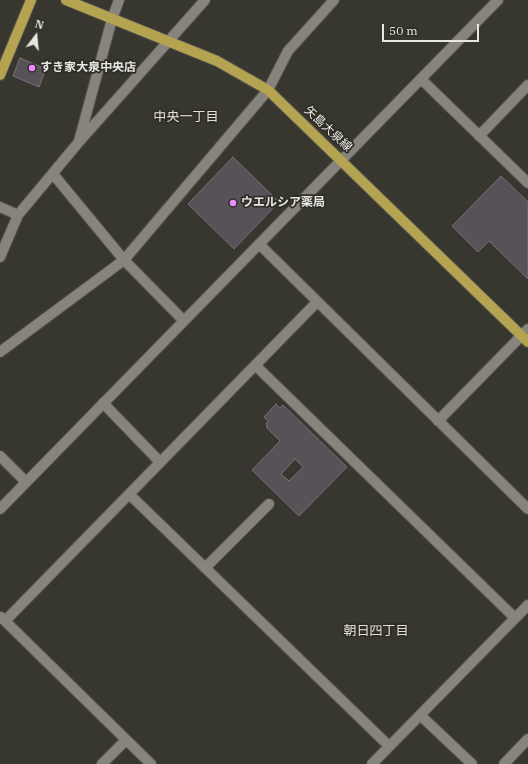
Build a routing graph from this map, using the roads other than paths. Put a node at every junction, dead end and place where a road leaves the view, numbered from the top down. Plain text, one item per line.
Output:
1 (31, 0) edge
2 (66, 0) edge
3 (119, 0) edge
4 (205, 0) edge
5 (334, 0) edge
6 (494, 2) edge
7 (112, 19) junction
8 (169, 41) junction
9 (0, 75) edge
10 (421, 79) junction
11 (528, 85) edge
12 (268, 90) junction
13 (479, 136) junction
14 (78, 142) junction
15 (342, 160) junction
16 (53, 174) junction
17 (528, 183) edge
18 (0, 207) edge
19 (18, 215) junction
20 (259, 244) junction
21 (0, 257) edge
22 (124, 260) junction
23 (316, 302) junction
24 (184, 321) junction
25 (526, 336) edge
26 (0, 352) edge
27 (255, 365) junction
28 (103, 403) junction
29 (438, 421) junction
30 (0, 456) edge
31 (160, 462) junction
32 (25, 481) junction
33 (129, 494) junction
34 (269, 504) dead end
35 (0, 509) edge
36 (528, 509) edge
37 (205, 568) junction
38 (528, 604) edge
39 (2, 618) edge
40 (515, 618) junction
41 (420, 715) junction
42 (528, 739) edge
43 (126, 740) junction
44 (389, 746) junction
45 (102, 764) edge
46 (151, 764) edge
47 (372, 764) edge
48 (472, 764) edge
49 (504, 764) edge

1 - 9 main road
2 - 7 main road, 矢島大泉線
3 - 7 street
4 - 8 street
5 - 12 street
6 - 10 street
7 - 8 main road, 矢島大泉線
7 - 14 street
8 - 12 main road, 矢島大泉線
8 - 14 street
10 - 13 street
10 - 15 street
11 - 13 street
12 - 15 main road, 矢島大泉線
12 - 22 street
13 - 17 street
14 - 16 street
15 - 20 street
15 - 25 main road, 矢島大泉線
16 - 19 street
16 - 22 street
18 - 19 street
19 - 21 street
20 - 23 street
20 - 24 street
22 - 24 street
22 - 26 street
23 - 27 street
23 - 29 street
24 - 28 street
25 - 29 street
27 - 31 street
27 - 40 street
28 - 31 street
28 - 32 street
29 - 36 street
30 - 32 street
31 - 33 street
32 - 35 street
33 - 37 street
33 - 39 street
34 - 37 street
37 - 44 street
38 - 40 street
39 - 43 street
40 - 41 street
41 - 44 street
41 - 48 street
42 - 49 street
43 - 45 street
43 - 46 street
44 - 47 street

